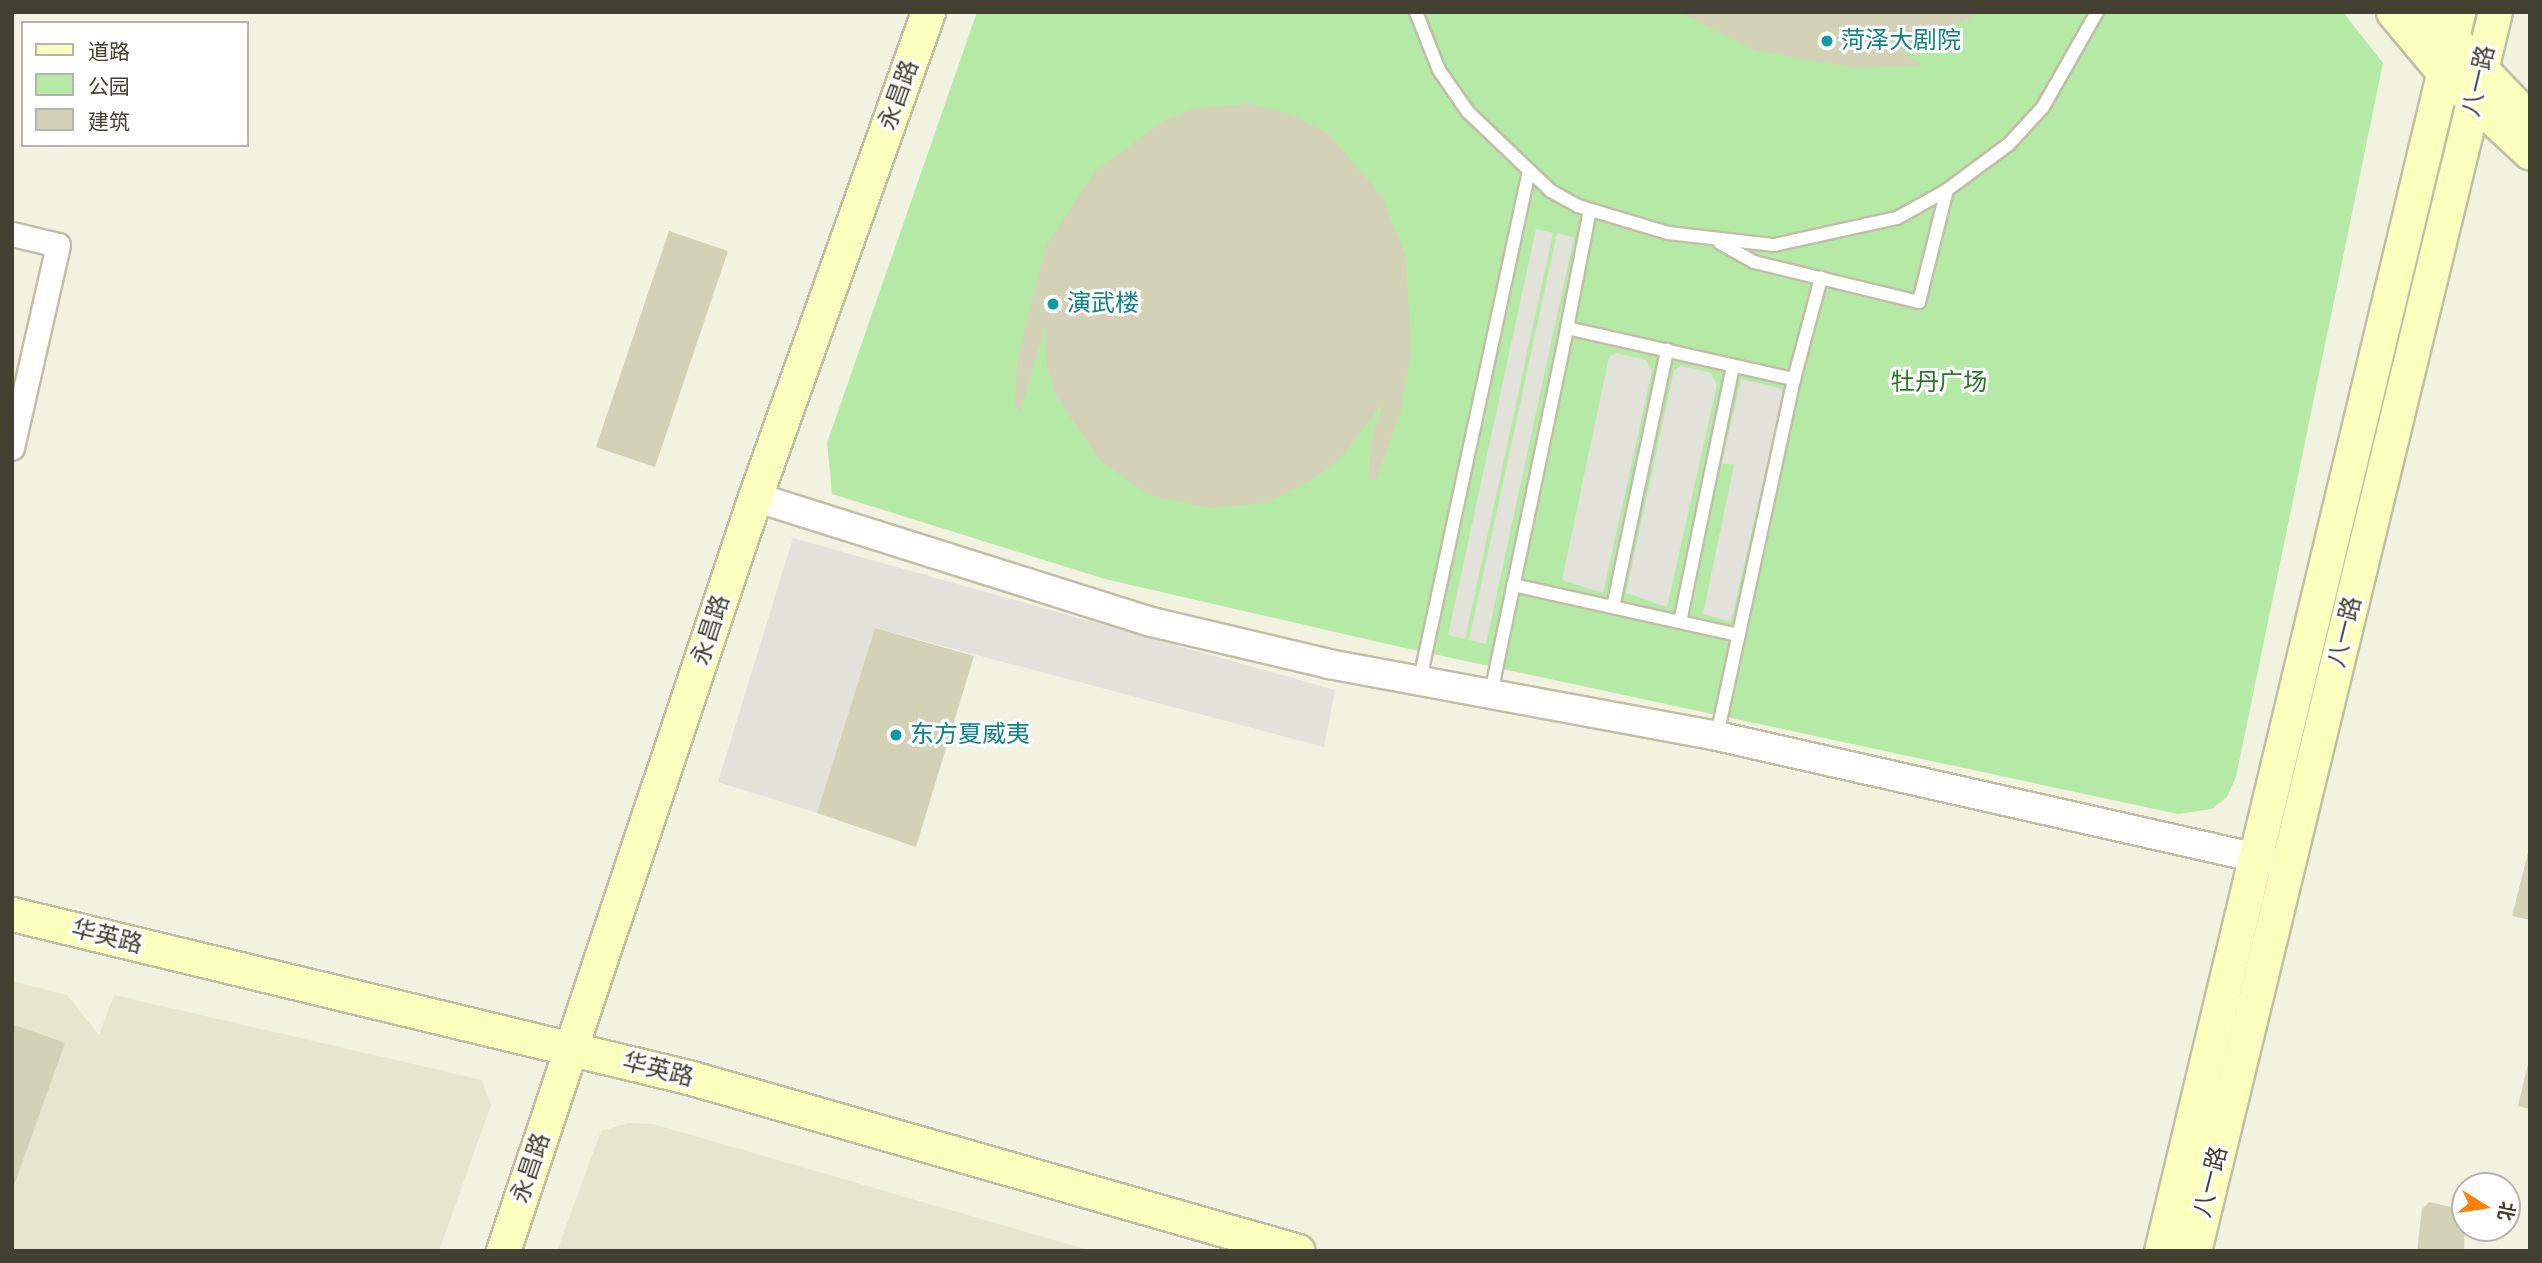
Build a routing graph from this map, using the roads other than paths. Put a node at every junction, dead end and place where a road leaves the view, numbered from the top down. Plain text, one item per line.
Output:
1 (928, 12) edge
2 (1416, 12) edge
3 (2097, 12) edge
4 (2393, 12) edge
5 (2427, 12) edge
6 (2458, 12) edge
7 (2495, 12) edge
8 (2444, 73) junction
9 (2478, 88) junction
10 (2530, 120) edge
11 (2530, 153) edge
12 (1529, 171) junction
13 (1947, 190) junction
14 (1590, 210) junction
15 (12, 234) edge
16 (1717, 242) junction
17 (1821, 278) junction
18 (1567, 328) junction
19 (1667, 350) junction
20 (1732, 366) junction
21 (1794, 379) junction
22 (12, 448) edge
23 (755, 497) junction
24 (1513, 585) junction
25 (1613, 607) junction
26 (1680, 622) junction
27 (1739, 635) junction
28 (1420, 679) junction
29 (1491, 693) junction
30 (1717, 736) junction
31 (2288, 865) junction
32 (12, 914) edge
33 (572, 1049) junction
34 (503, 1251) edge
35 (1298, 1251) edge
36 (2161, 1251) edge
37 (2194, 1251) edge

1 - 23 main road, 永昌路
2 - 12 lane
3 - 13 lane
4 - 8 main road
5 - 9 main road
6 - 8 main road
7 - 9 main road, 八一路
8 - 9 main road
8 - 36 main road
9 - 10 main road
9 - 11 main road
9 - 31 main road, 八一路
12 - 14 lane
12 - 28 lane
13 - 16 lane
13 - 17 lane
14 - 16 lane
14 - 18 lane
15 - 22 street
16 - 17 lane
17 - 21 lane
18 - 19 lane
18 - 24 lane
19 - 20 lane
19 - 25 lane
20 - 21 lane
20 - 26 lane
21 - 27 lane
23 - 28 street
23 - 33 main road, 永昌路
24 - 25 lane
24 - 29 lane
25 - 26 lane
26 - 27 lane
27 - 30 lane
28 - 29 street
29 - 30 street
30 - 31 street
31 - 37 main road, 八一路
32 - 33 main road, 华英路
33 - 34 main road, 永昌路
33 - 35 main road, 华英路

